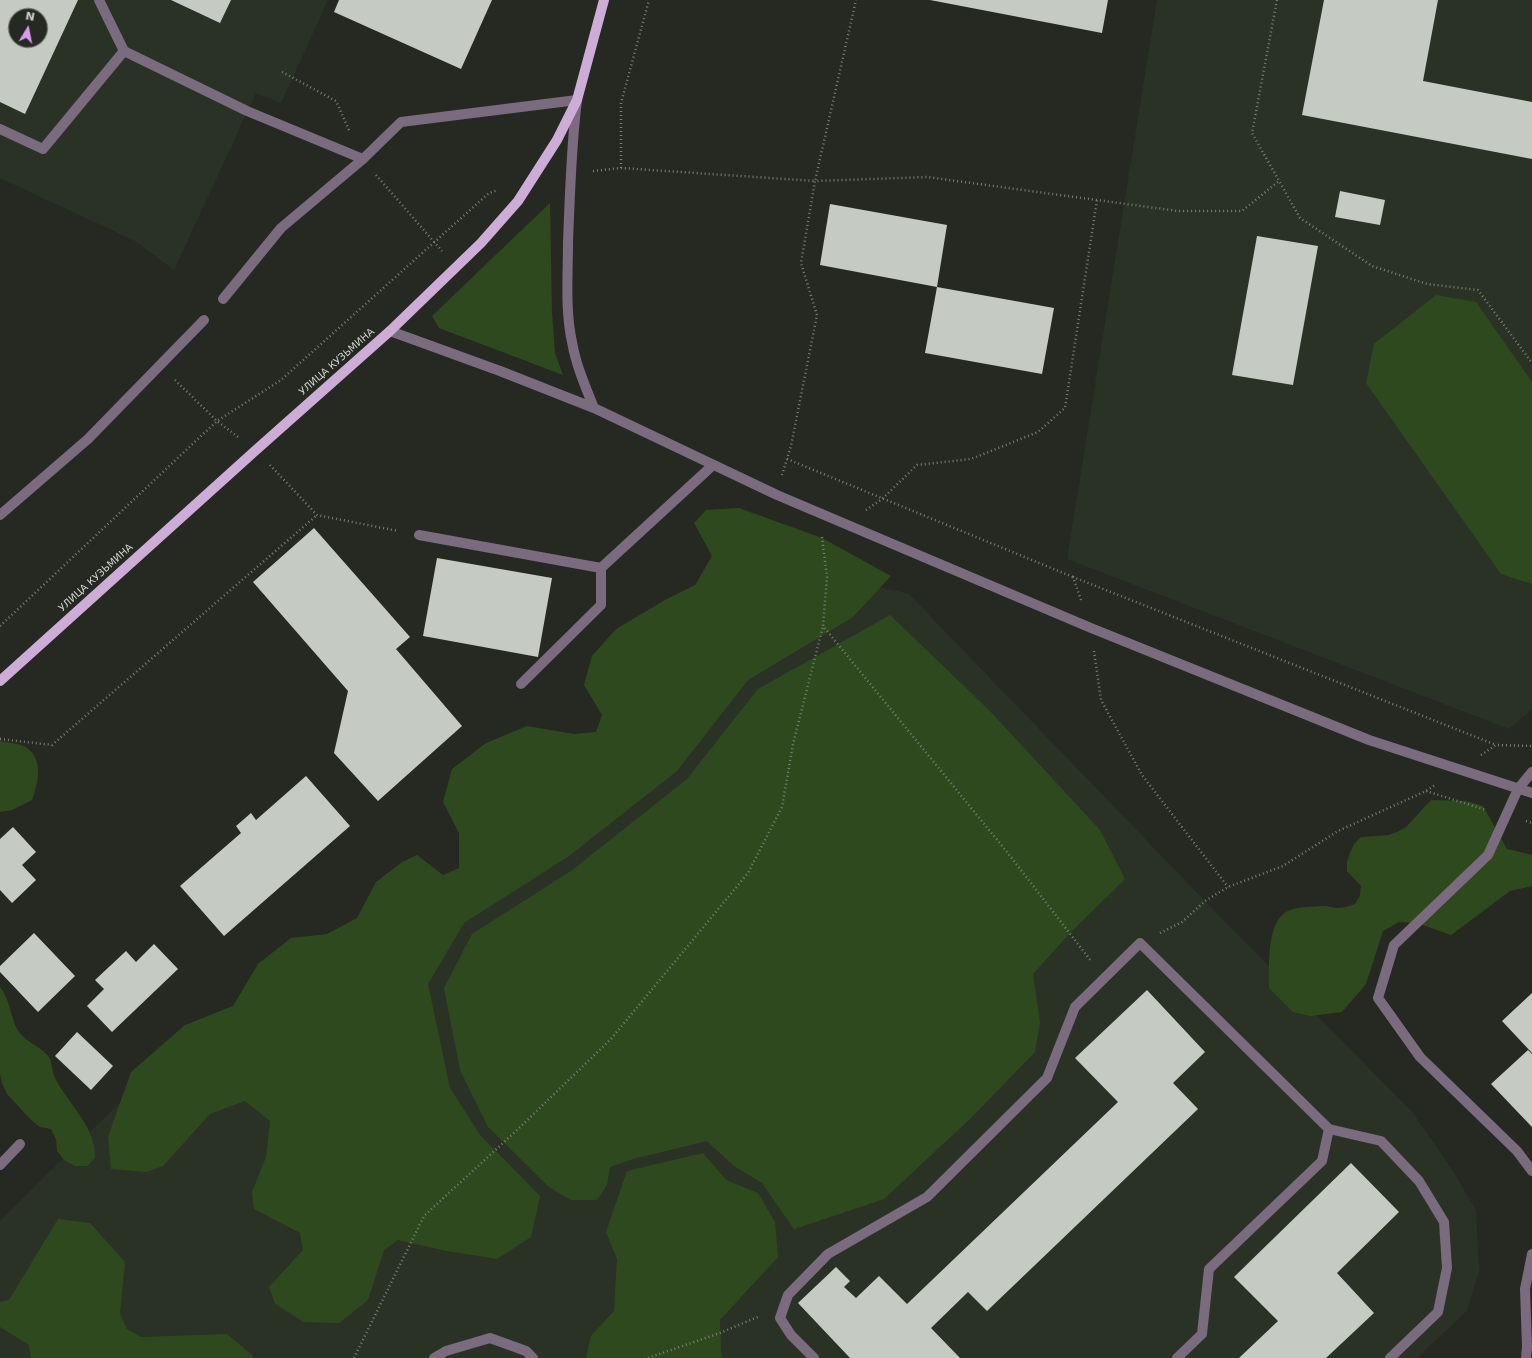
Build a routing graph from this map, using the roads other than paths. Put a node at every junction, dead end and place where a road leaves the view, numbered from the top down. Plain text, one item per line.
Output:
1 (99, 0) edge
2 (604, 0) edge
3 (124, 51) junction
4 (577, 100) junction
5 (0, 129) edge
6 (363, 159) junction
7 (223, 299) dead end
8 (204, 320) dead end
9 (390, 331) junction
10 (594, 408) junction
11 (713, 466) junction
12 (0, 515) edge
13 (419, 535) road end
14 (601, 568) junction
15 (0, 681) edge
16 (521, 684) dead end
17 (1532, 772) edge
18 (1518, 789) junction
19 (1532, 794) edge
20 (1328, 1129) junction
21 (20, 1144) dead end
22 (0, 1165) edge
23 (1532, 1171) edge
24 (1532, 1254) edge
25 (434, 1358) edge
26 (533, 1358) edge
27 (814, 1358) edge
28 (1177, 1358) edge
29 (1390, 1358) edge
30 (1526, 1358) edge

1 - 3 street
2 - 4 main road, УЛИЦА КУЗЬМИНА
3 - 5 street
3 - 6 street
4 - 6 street
4 - 9 main road, УЛИЦА КУЗЬМИНА
4 - 10 street
6 - 7 street
8 - 12 street
9 - 10 street
9 - 15 main road, УЛИЦА КУЗЬМИНА
10 - 11 street
11 - 14 street
11 - 18 street
13 - 14 street
14 - 16 street
17 - 18 street
18 - 19 street
18 - 23 street
20 - 27 street
20 - 28 street
20 - 29 street
21 - 22 street
24 - 30 street
25 - 26 street

